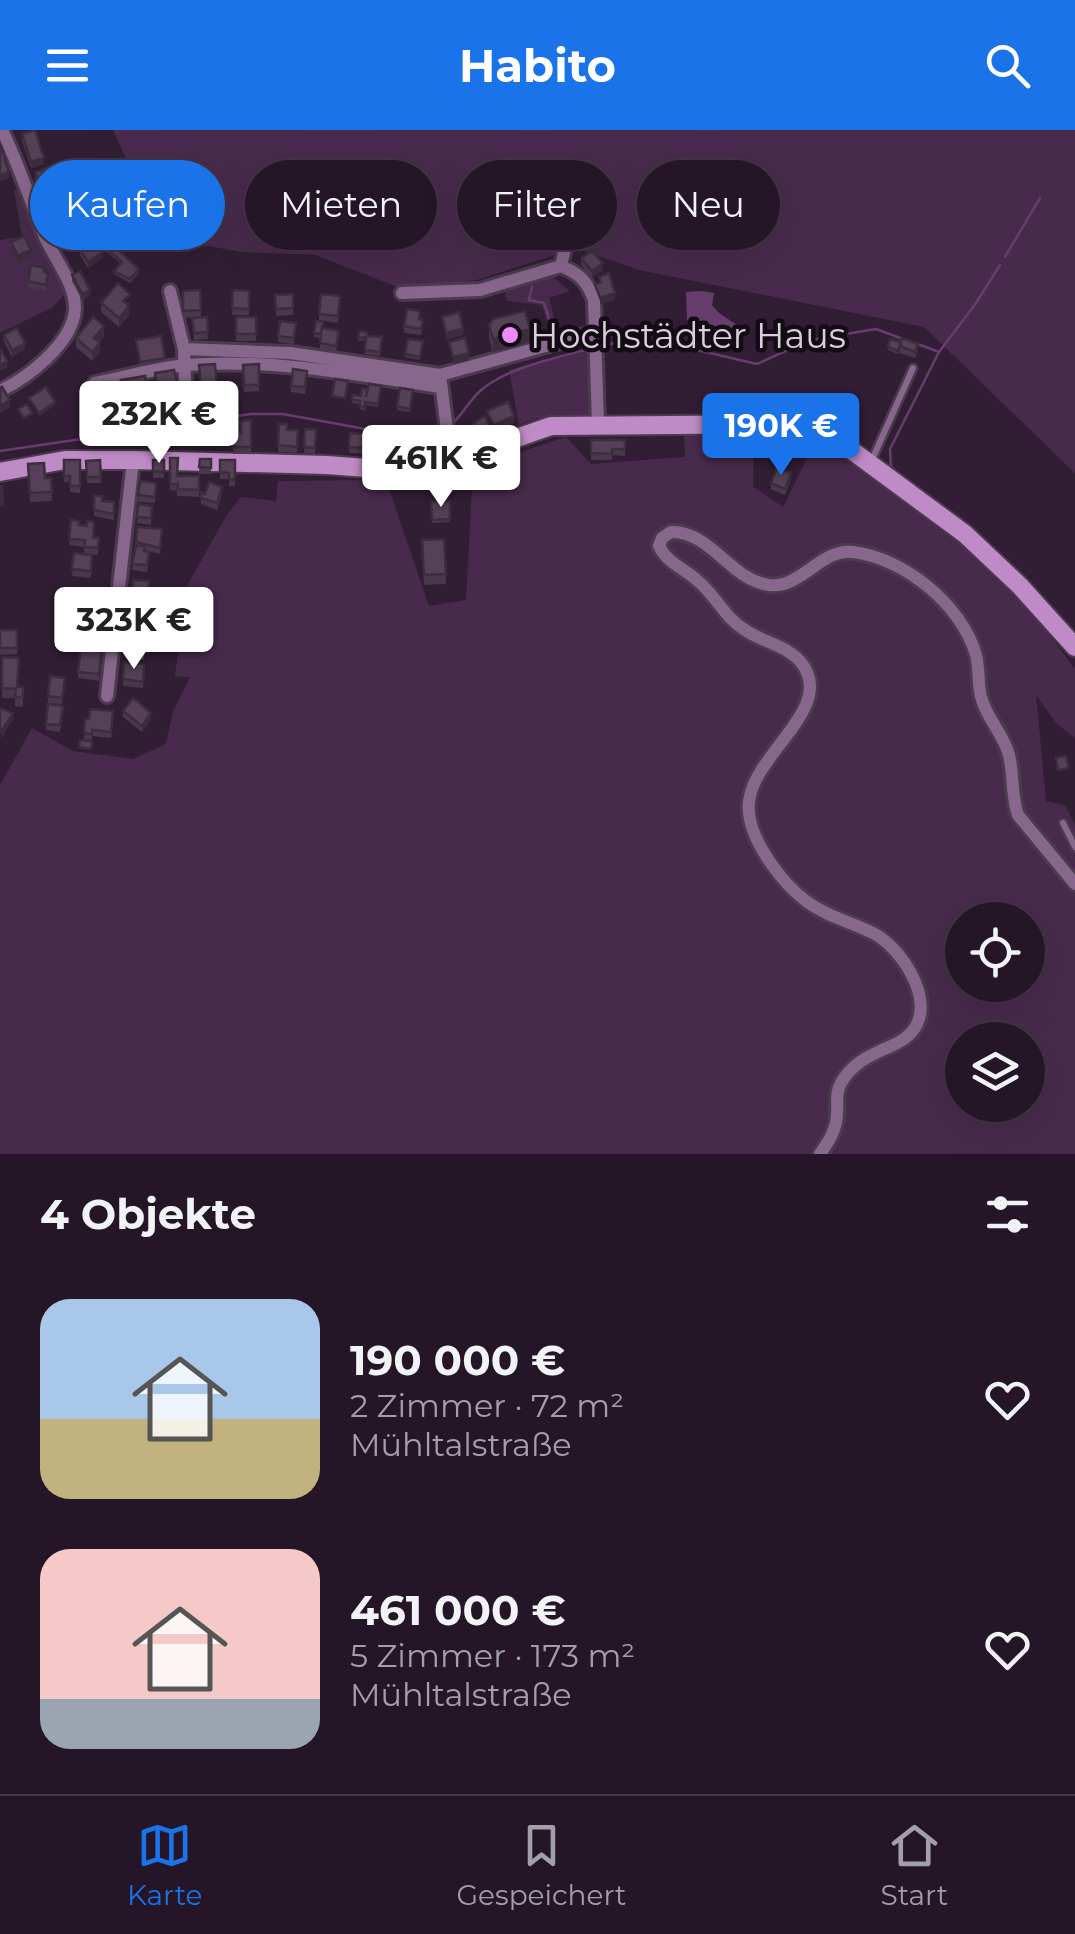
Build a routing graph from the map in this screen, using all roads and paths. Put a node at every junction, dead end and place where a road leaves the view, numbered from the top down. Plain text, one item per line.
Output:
1 (2, 130) edge
2 (565, 250) edge
3 (561, 266) junction
4 (170, 291) dead end
5 (402, 293) dead end
6 (597, 344) junction
7 (184, 349) junction
8 (289, 360) junction
9 (184, 366) junction
10 (913, 368) dead end
11 (440, 381) junction
12 (95, 384) dead end
13 (0, 391) edge
14 (186, 412) dead end
15 (598, 425) junction
16 (132, 460) junction
17 (452, 461) junction
18 (870, 464) junction
19 (0, 472) edge
20 (1075, 647) edge
21 (107, 696) dead end
22 (1063, 823) dead end
23 (1075, 848) edge
24 (1075, 884) edge
25 (820, 1154) edge

1 - 13 street
2 - 3 street
3 - 5 street
3 - 6 street
4 - 7 street
6 - 11 street
6 - 15 street
7 - 8 street
7 - 9 street
8 - 9 street
8 - 11 street
9 - 12 street
9 - 14 street
10 - 18 lane
11 - 17 street
15 - 17 main road
15 - 18 main road
16 - 17 main road
16 - 19 main road
16 - 21 street
18 - 20 main road
22 - 23 lane
24 - 25 street

